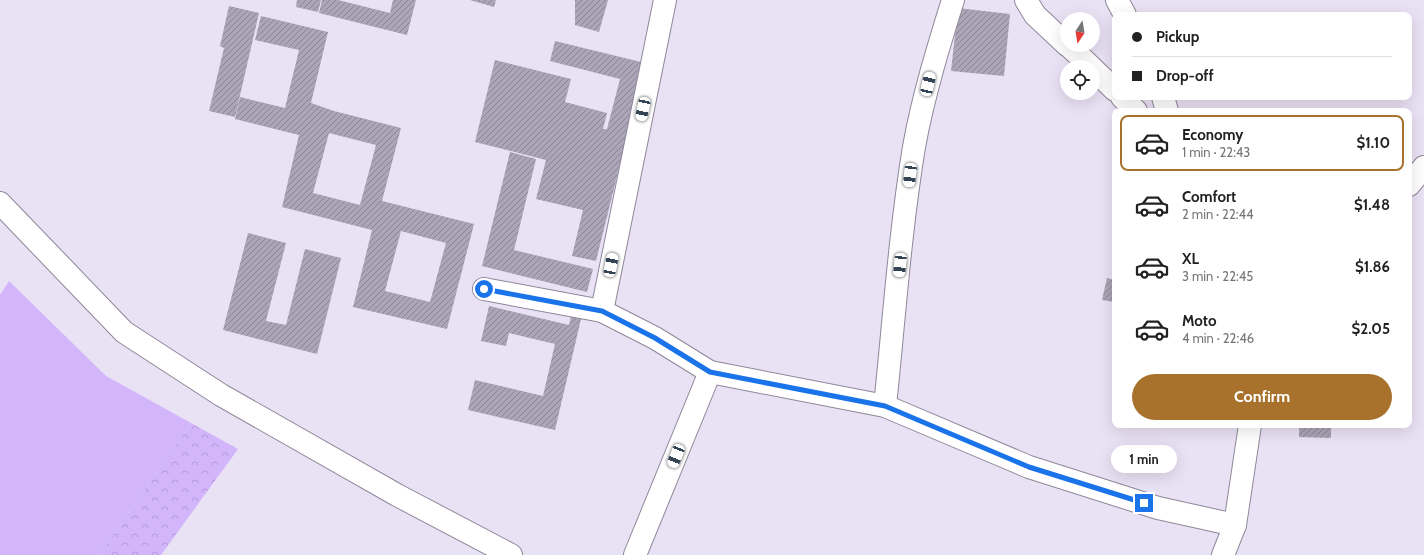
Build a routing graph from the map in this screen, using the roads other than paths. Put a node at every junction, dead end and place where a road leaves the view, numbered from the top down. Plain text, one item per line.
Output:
1 (665, 0) edge
2 (953, 0) edge
3 (1026, 0) edge
4 (1117, 0) edge
5 (1123, 12) edge
6 (1060, 38) edge
7 (1075, 52) edge
8 (1083, 60) edge
9 (1100, 76) edge
10 (1112, 87) edge
11 (1125, 100) edge
12 (1133, 108) edge
13 (1424, 167) edge
14 (1412, 181) edge
15 (0, 204) edge
16 (484, 289) dead end
17 (602, 311) junction
18 (710, 372) junction
19 (885, 406) junction
20 (1250, 428) edge
21 (1234, 525) junction
22 (511, 555) edge
23 (635, 555) edge
24 (1223, 555) edge

1 - 17 street
2 - 19 street
3 - 6 street
4 - 5 street
7 - 8 street
9 - 10 street
11 - 12 street
13 - 14 street
15 - 22 street
16 - 17 street
17 - 18 street
18 - 19 street
18 - 23 street
19 - 21 street
20 - 21 street
21 - 24 street

